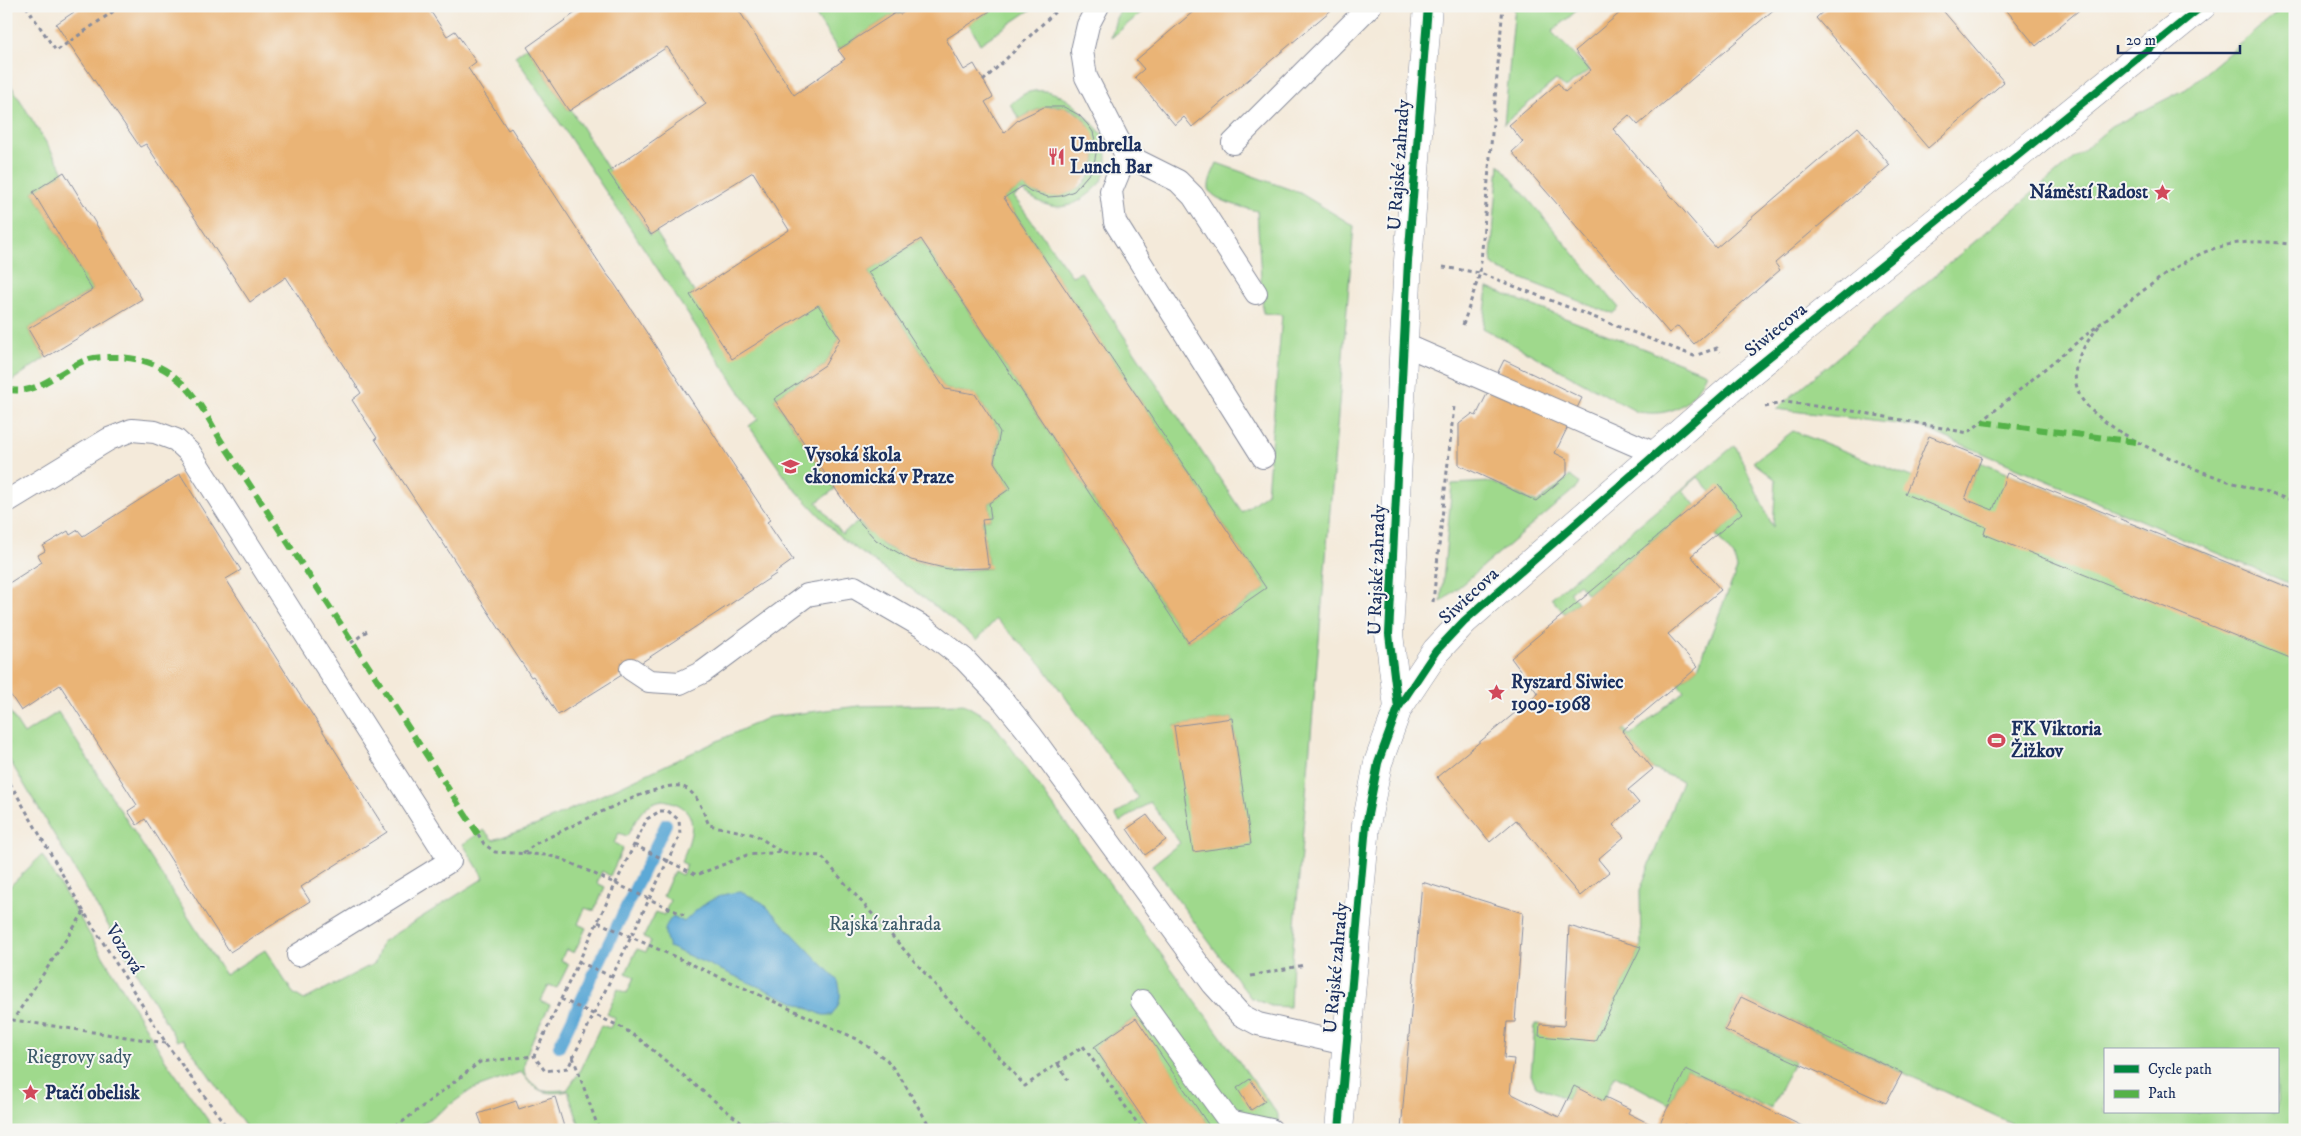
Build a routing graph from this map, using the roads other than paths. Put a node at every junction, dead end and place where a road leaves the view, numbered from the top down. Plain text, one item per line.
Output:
1 (1098, 6) edge
2 (1370, 6) edge
3 (1428, 6) edge
4 (2202, 6) edge
5 (1234, 143) dead end
6 (1126, 156) junction
7 (1256, 293) dead end
8 (1403, 344) junction
9 (1656, 454) junction
10 (1263, 457) dead end
11 (6, 502) edge
12 (631, 669) dead end
13 (1398, 708) junction
14 (298, 955) dead end
15 (1142, 1001) dead end
16 (1346, 1044) junction
17 (1271, 1130) edge
18 (1338, 1130) edge

1 - 6 lane
2 - 5 lane
3 - 8 street, U Rajské zahrady
4 - 9 street, Siwiecova
6 - 7 lane
6 - 10 lane
8 - 9 lane
8 - 13 street, U Rajské zahrady
9 - 13 street, Siwiecova
11 - 14 lane
12 - 16 lane
13 - 16 street, U Rajské zahrady
15 - 17 lane
16 - 18 street, U Rajské zahrady

